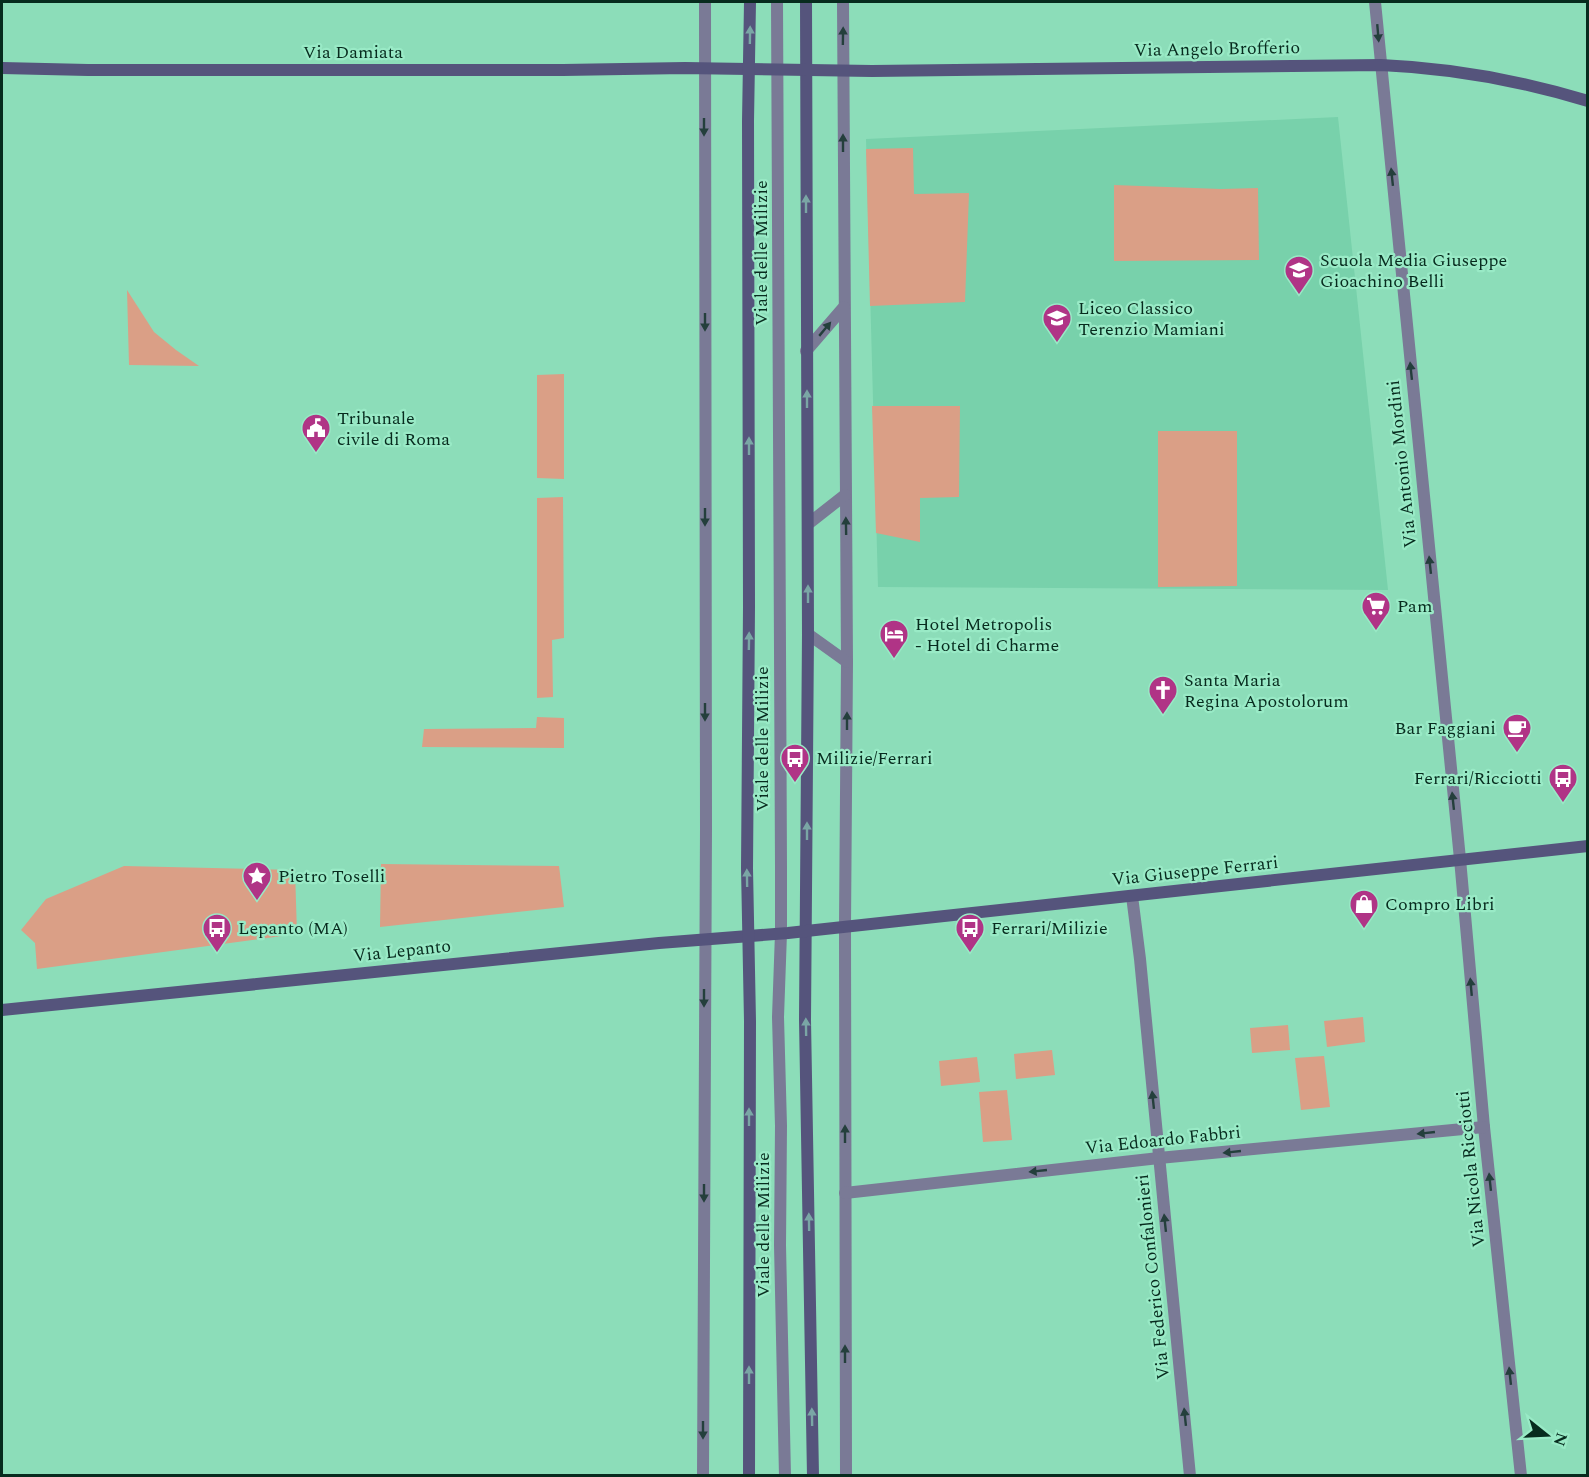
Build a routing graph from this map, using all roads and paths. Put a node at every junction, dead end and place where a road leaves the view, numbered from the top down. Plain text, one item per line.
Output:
1 (705, 2) edge
2 (750, 2) edge
3 (777, 2) edge
4 (806, 2) edge
5 (843, 2) edge
6 (1375, 2) edge
7 (1381, 65) junction
8 (2, 68) edge
9 (704, 68) junction
10 (749, 69) junction
11 (777, 70) junction
12 (806, 70) junction
13 (842, 71) junction
14 (1587, 101) edge
15 (844, 307) junction
16 (806, 351) junction
17 (845, 495) junction
18 (808, 524) junction
19 (808, 634) junction
20 (847, 662) junction
21 (1587, 846) edge
22 (1460, 860) junction
23 (1132, 896) junction
24 (845, 926) junction
25 (806, 931) junction
26 (781, 933) junction
27 (748, 936) junction
28 (705, 940) junction
29 (2, 1010) edge
30 (1484, 1127) junction
31 (1159, 1158) junction
32 (845, 1193) junction
33 (703, 1476) edge
34 (749, 1476) edge
35 (785, 1476) edge
36 (813, 1476) edge
37 (846, 1476) edge
38 (1190, 1476) edge
39 (1521, 1476) edge

1 - 9 street
10 -> 2 street, Viale delle Milizie
3 - 11 street, Viale delle Milizie
4 - 12 street
13 -> 5 street
6 -> 7 street, Via Antonio Mordini
7 - 13 street, Via Angelo Brofferio
7 - 14 street, Via Angelo Brofferio
22 -> 7 street, Via Antonio Mordini
8 - 9 street, Via Damiata
9 - 10 street, Via Damiata
9 -> 28 street
10 - 11 street, Via Damiata
27 -> 10 street, Viale delle Milizie
11 - 12 street, Via Angelo Brofferio
11 - 26 street, Viale delle Milizie
12 - 13 street, Via Angelo Brofferio
16 -> 12 street
15 -> 13 street
16 -> 15 street
15 - 17 street
18 -> 16 street
17 - 18 street
20 -> 17 street
19 -> 18 street
19 - 20 street
25 -> 19 street
24 -> 20 street
21 - 22 street, Via Giuseppe Ferrari
22 - 23 street, Via Giuseppe Ferrari
30 -> 22 street, Via Nicola Ricciotti
23 - 24 street, Via Giuseppe Ferrari
31 -> 23 street, Via Federico Confalonieri
24 - 25 street, Via Giuseppe Ferrari
32 -> 24 street
25 - 26 street, Via Lepanto
36 -> 25 street
26 - 27 street, Via Lepanto
26 - 35 street, Viale delle Milizie
27 - 28 street, Via Lepanto
34 -> 27 street, Viale delle Milizie
28 - 29 street, Via Lepanto
28 -> 33 street
30 -> 31 street, Via Edoardo Fabbri
39 -> 30 street, Via Nicola Ricciotti
31 -> 32 street, Via Edoardo Fabbri
38 -> 31 street, Via Federico Confalonieri
37 -> 32 street

